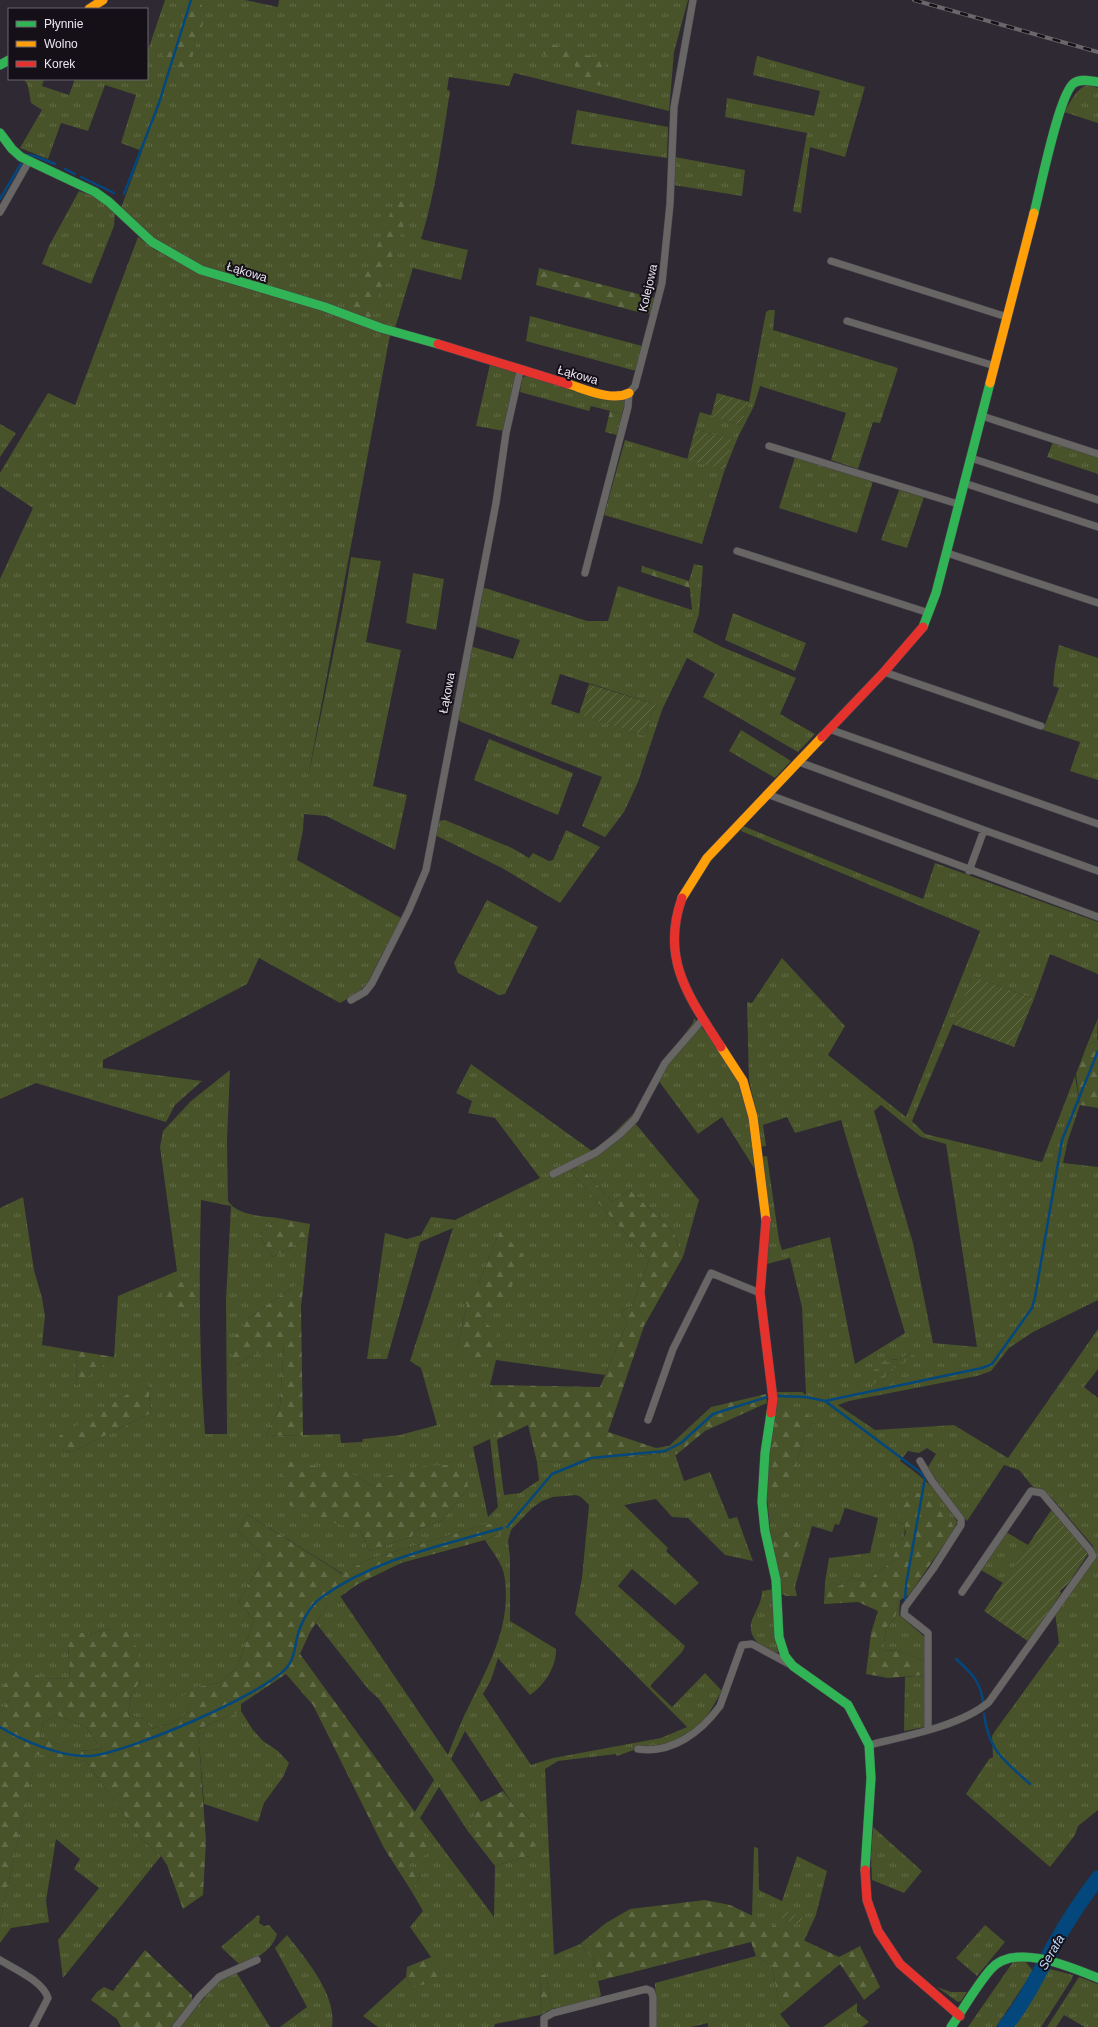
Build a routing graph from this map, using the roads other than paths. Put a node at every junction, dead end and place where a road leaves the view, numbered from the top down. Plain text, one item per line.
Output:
1 (102, 0) edge
2 (693, 0) edge
3 (90, 8) edge
4 (1098, 82) edge
5 (0, 133) edge
6 (29, 161) junction
7 (0, 212) edge
8 (831, 261) dead end
9 (1007, 317) junction
10 (846, 321) dead end
11 (995, 366) junction
12 (520, 371) junction
13 (629, 393) junction
14 (982, 416) junction
15 (769, 446) dead end
16 (1098, 454) edge
17 (971, 458) junction
18 (964, 483) junction
19 (1098, 500) edge
20 (958, 504) junction
21 (1098, 527) edge
22 (737, 552) dead end
23 (947, 553) junction
24 (585, 573) dead end
25 (1098, 603) edge
26 (928, 613) junction
27 (884, 672) junction
28 (1041, 726) dead end
29 (829, 729) junction
30 (799, 762) junction
31 (768, 794) junction
32 (1098, 824) edge
33 (984, 830) junction
34 (969, 870) junction
35 (1098, 871) edge
36 (1098, 917) edge
37 (351, 1000) dead end
38 (703, 1019) junction
39 (553, 1174) dead end
40 (760, 1293) junction
41 (648, 1420) dead end
42 (920, 1461) dead end
43 (962, 1592) dead end
44 (793, 1666) junction
45 (928, 1729) junction
46 (869, 1745) junction
47 (638, 1749) dead end
48 (0, 1960) edge
49 (257, 1960) dead end
50 (1098, 1978) edge
51 (960, 2016) junction
52 (32, 2027) edge
53 (176, 2027) edge
54 (544, 2027) edge
55 (653, 2027) edge
56 (951, 2027) edge

1 - 3 street
2 - 13 street, Kolejowa
4 - 9 street
5 - 6 street, Łąkowa
6 - 7 street
6 - 12 street, Łąkowa
8 - 9 street
9 - 11 street
10 - 11 street
11 - 14 street
12 - 13 street, Łąkowa
12 - 37 street, Łąkowa
13 - 24 street, Kolejowa
14 - 16 street
14 - 17 street
15 - 20 street
17 - 18 street
17 - 19 street
18 - 20 street
18 - 21 street
20 - 23 street
22 - 26 street
23 - 25 street
23 - 26 street
26 - 27 street
27 - 28 street
27 - 29 street
29 - 30 street
29 - 32 street
30 - 31 street
30 - 33 street
31 - 34 street
31 - 38 street
33 - 34 street
33 - 35 street
34 - 36 street
38 - 39 street
38 - 40 street
40 - 41 street
40 - 44 street
42 - 45 street
43 - 45 street
44 - 46 street
44 - 47 street
45 - 46 street
46 - 51 street
48 - 52 street
49 - 53 street
50 - 51 street
51 - 56 street
54 - 55 street

